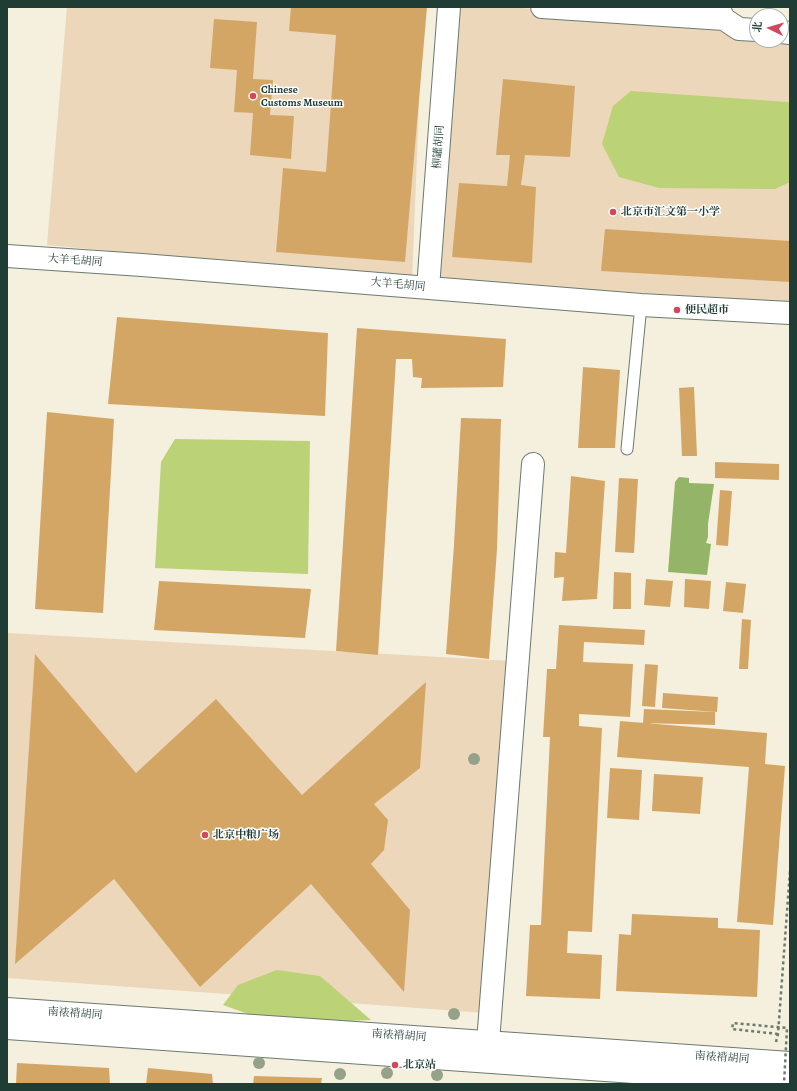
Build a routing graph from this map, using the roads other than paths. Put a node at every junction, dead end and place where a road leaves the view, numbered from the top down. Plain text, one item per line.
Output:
1 (449, 7) edge
2 (542, 7) edge
3 (721, 13) edge
4 (749, 30) edge
5 (7, 256) edge
6 (428, 288) junction
7 (641, 306) junction
8 (790, 313) edge
9 (627, 449) dead end
10 (533, 464) dead end
11 (7, 1009) edge
12 (7, 1028) edge
13 (488, 1042) junction
14 (790, 1063) edge
15 (790, 1083) edge

1 - 6 street, 柳罐胡同
2 - 3 street
3 - 4 street
5 - 6 street, 大羊毛胡同
6 - 7 street, 大羊毛胡同
7 - 8 street, 大羊毛胡同
7 - 9 lane
10 - 13 street
11 - 13 street, 南裱褙胡同
12 - 15 street, 南裱褙胡同
13 - 14 street, 南裱褙胡同

